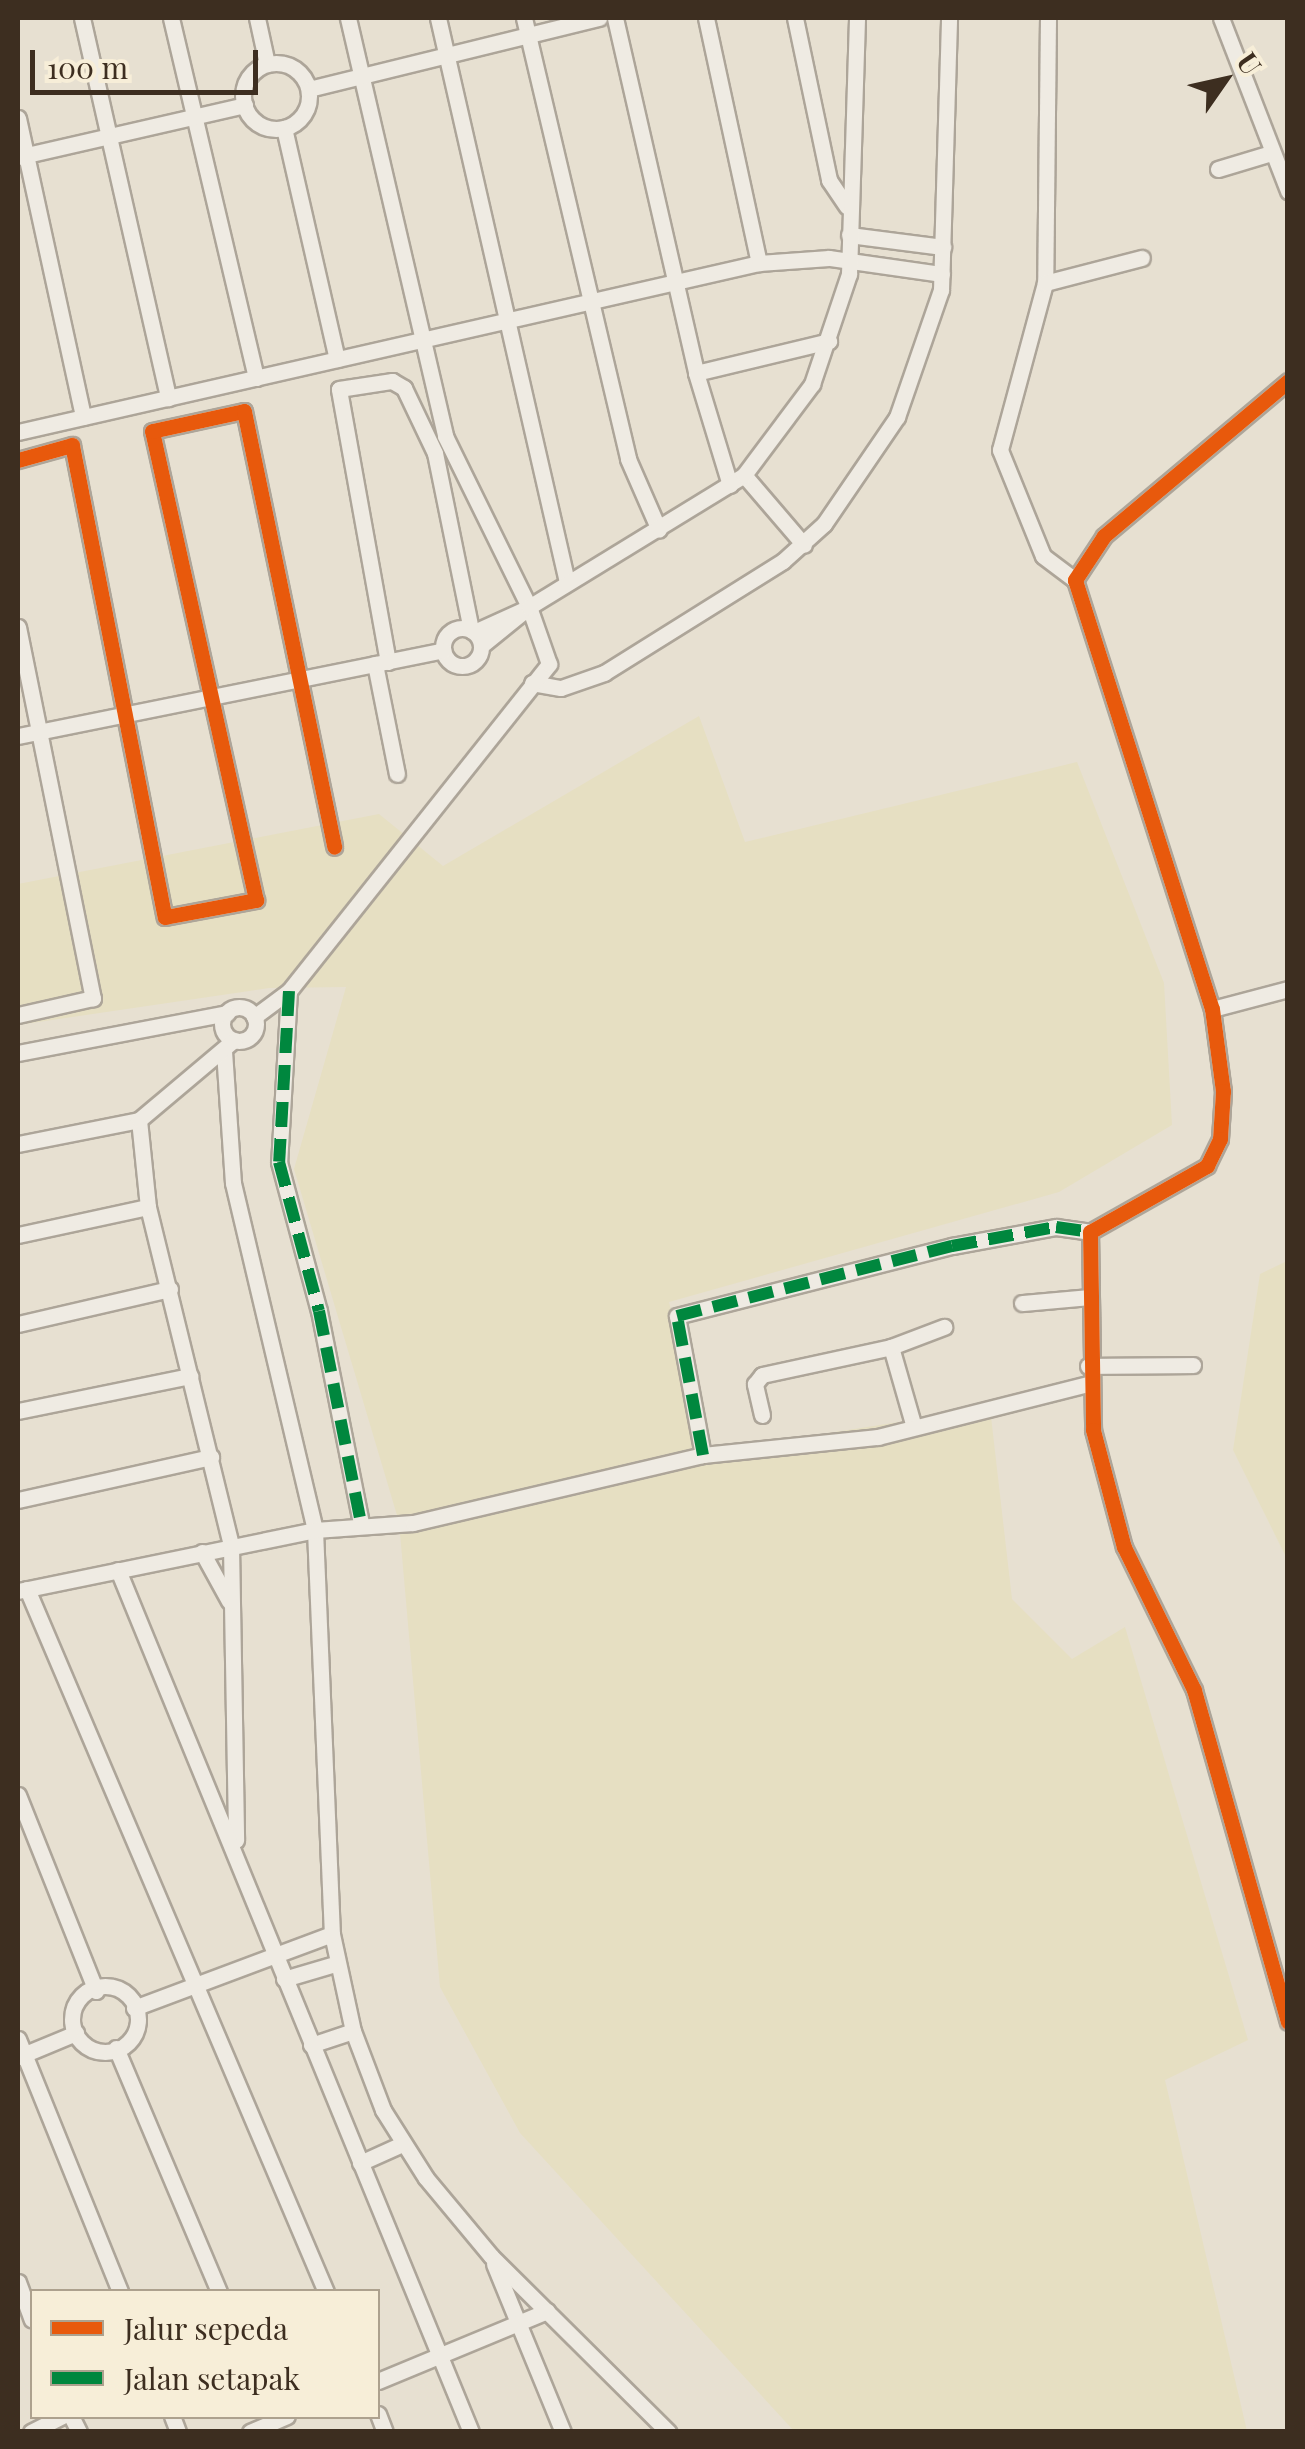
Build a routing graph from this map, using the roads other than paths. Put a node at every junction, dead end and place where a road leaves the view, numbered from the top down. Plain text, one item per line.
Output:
1 (82, 18) edge
2 (171, 18) edge
3 (257, 18) edge
4 (348, 18) edge
5 (438, 18) edge
6 (524, 18) edge
7 (599, 18) edge
8 (614, 18) edge
9 (706, 18) edge
10 (795, 18) edge
11 (857, 18) edge
12 (949, 18) edge
13 (1048, 18) edge
14 (1221, 18) edge
15 (528, 35) junction
16 (446, 54) junction
17 (267, 64) junction
18 (362, 76) junction
19 (309, 89) junction
20 (245, 105) junction
21 (195, 116) junction
22 (18, 118) edge
23 (284, 128) junction
24 (110, 136) junction
25 (1268, 154) junction
26 (22, 156) edge
27 (1218, 169) dead end
28 (1288, 191) edge
29 (847, 207) junction
30 (848, 235) junction
31 (943, 247) junction
32 (1142, 258) dead end
33 (850, 260) junction
34 (759, 264) junction
35 (942, 274) junction
36 (675, 282) junction
37 (1045, 283) junction
38 (590, 301) junction
39 (507, 320) junction
40 (421, 340) junction
41 (829, 341) junction
42 (337, 359) junction
43 (696, 373) junction
44 (256, 378) junction
45 (1288, 381) edge
46 (168, 398) junction
47 (83, 417) junction
48 (18, 432) edge
49 (18, 460) edge
50 (737, 480) junction
51 (659, 530) junction
52 (804, 545) junction
53 (1075, 580) junction
54 (567, 582) junction
55 (529, 607) junction
56 (18, 627) edge
57 (475, 636) junction
58 (443, 650) junction
59 (382, 663) junction
60 (302, 678) junction
61 (532, 683) junction
62 (210, 696) junction
63 (126, 714) junction
64 (40, 732) junction
65 (18, 736) edge
66 (397, 774) dead end
67 (334, 847) dead end
68 (1288, 989) edge
69 (288, 990) junction
70 (1212, 1009) junction
71 (226, 1013) junction
72 (18, 1015) edge
73 (254, 1017) junction
74 (229, 1046) junction
75 (18, 1053) edge
76 (139, 1120) junction
77 (18, 1144) edge
78 (148, 1207) junction
79 (1090, 1232) junction
80 (18, 1235) edge
81 (170, 1289) junction
82 (1091, 1296) junction
83 (1022, 1304) dead end
84 (18, 1324) edge
85 (944, 1326) dead end
86 (891, 1347) junction
87 (1193, 1365) dead end
88 (1088, 1366) junction
89 (190, 1376) junction
90 (1088, 1384) junction
91 (18, 1411) edge
92 (762, 1414) dead end
93 (914, 1427) junction
94 (703, 1455) junction
95 (211, 1457) junction
96 (18, 1500) edge
97 (366, 1525) junction
98 (315, 1530) junction
99 (231, 1546) junction
100 (202, 1552) junction
101 (118, 1570) junction
102 (22, 1590) edge
103 (232, 1605) junction
104 (18, 1795) edge
105 (236, 1852) junction
106 (332, 1934) junction
107 (274, 1952) junction
108 (335, 1964) junction
109 (284, 1979) junction
110 (196, 1983) junction
111 (96, 1990) junction
112 (134, 2008) junction
113 (1288, 2022) edge
114 (353, 2031) junction
115 (76, 2033) junction
116 (311, 2045) junction
117 (116, 2048) junction
118 (20, 2050) edge
119 (402, 2144) junction
120 (360, 2163) junction
121 (491, 2256) junction
122 (18, 2282) edge
123 (119, 2289) edge
124 (218, 2289) edge
125 (325, 2289) edge
126 (546, 2310) junction
127 (30, 2315) edge
128 (517, 2322) junction
129 (443, 2356) junction
130 (380, 2380) edge
131 (56, 2419) edge
132 (278, 2421) edge
133 (31, 2432) edge
134 (250, 2432) edge
135 (471, 2432) edge
136 (563, 2432) edge
137 (668, 2432) edge

1 - 24 street
2 - 21 street
3 - 17 street
4 - 18 street
5 - 16 street
6 - 15 street
7 - 15 street
8 - 36 street
9 - 34 street
10 - 29 street
11 - 29 street
12 - 31 street
13 - 37 street
14 - 25 street
15 - 16 street
15 - 38 street
16 - 18 street
16 - 39 street
17 - 19 street
17 - 20 street
18 - 19 street
18 - 40 street
19 - 23 street
20 - 21 street
20 - 23 street
21 - 24 street
21 - 44 street
22 - 26 street
23 - 42 street
24 - 26 street
24 - 46 street
25 - 27 street
25 - 28 street
26 - 47 street
29 - 30 street
30 - 31 street
30 - 33 street
31 - 35 street
32 - 37 street
33 - 34 street
33 - 35 street
33 - 41 street
34 - 36 street
35 - 52 street
36 - 38 street
36 - 43 street
37 - 53 street
38 - 39 street
38 - 51 street
39 - 40 street
39 - 54 street
40 - 42 street
40 - 55 street
41 - 43 street
41 - 50 street
42 - 44 street
43 - 50 street
44 - 46 street
45 - 53 street
46 - 47 street
47 - 48 street
49 - 63 street
50 - 51 street
50 - 52 street
51 - 54 street
52 - 61 street
53 - 70 street
54 - 55 street
55 - 57 street
55 - 61 street
56 - 64 street
57 - 58 street
57 - 58 street
57 - 59 street
58 - 59 street
59 - 60 street
59 - 66 street
60 - 62 street
60 - 62 street
60 - 67 street
61 - 69 street
62 - 63 street
62 - 63 street
63 - 64 street
64 - 65 street
64 - 72 street
68 - 70 street
69 - 73 street
69 - 97 street
70 - 79 street
71 - 73 street
71 - 74 street
71 - 75 street
73 - 74 street
74 - 76 street
74 - 98 street
76 - 77 street
76 - 78 street
78 - 80 street
78 - 81 street
79 - 82 street
79 - 94 street
81 - 84 street
81 - 89 street
82 - 83 street
82 - 88 street
85 - 86 street
86 - 92 street
86 - 93 street
87 - 88 street
88 - 90 street
89 - 91 street
89 - 95 street
90 - 93 street
90 - 113 street
93 - 94 street
94 - 97 street
95 - 96 street
95 - 99 street
97 - 98 street
98 - 99 street
98 - 106 street
99 - 100 street
99 - 103 street
100 - 101 street
100 - 103 street
101 - 102 street
101 - 105 street
102 - 110 street
103 - 105 street
104 - 111 street
105 - 107 street
106 - 107 street
106 - 108 street
107 - 109 street
107 - 110 street
108 - 109 street
108 - 114 street
109 - 116 street
110 - 112 street
110 - 125 street
111 - 112 street
111 - 115 street
112 - 117 street
114 - 116 street
114 - 119 street
115 - 117 street
115 - 118 street
116 - 120 street
117 - 124 street
118 - 123 street
119 - 120 street
119 - 121 street
120 - 129 street
121 - 126 street
121 - 128 street
122 - 127 street
126 - 128 street
126 - 137 street
128 - 129 street
128 - 136 street
129 - 130 street
129 - 135 street
131 - 133 street
132 - 134 street

